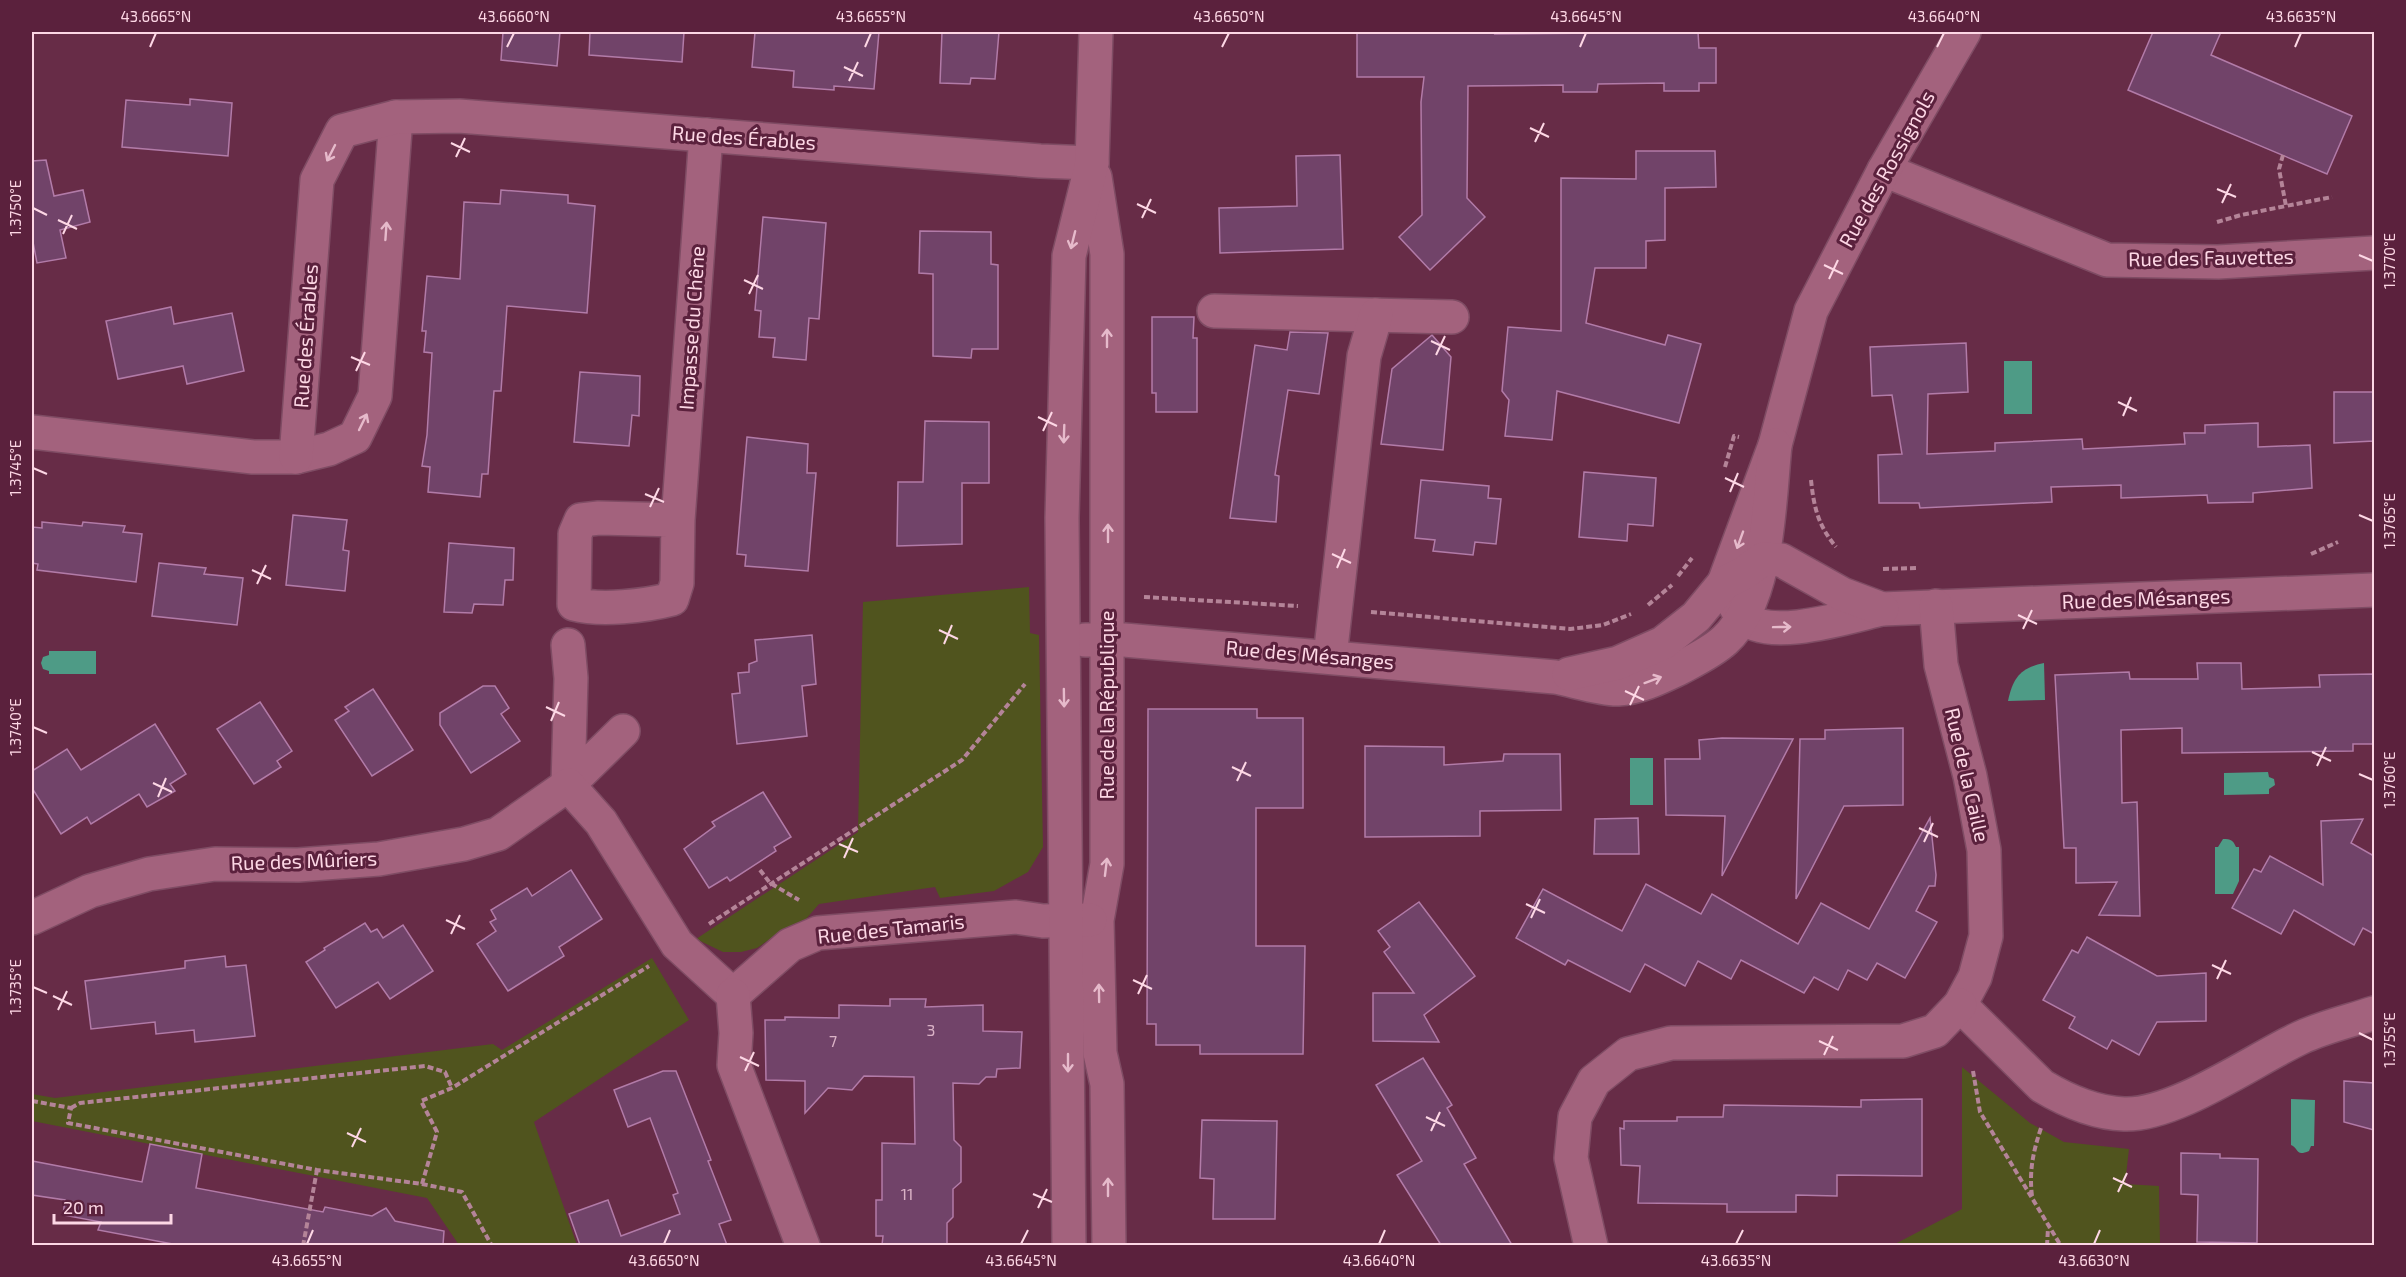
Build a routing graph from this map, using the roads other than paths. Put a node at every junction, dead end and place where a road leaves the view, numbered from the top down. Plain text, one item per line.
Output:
1 (1096, 32) edge
2 (1957, 34) edge
3 (396, 117) junction
4 (706, 135) junction
5 (1092, 163) junction
6 (1884, 170) junction
7 (2374, 253) edge
8 (1214, 311) dead end
9 (1376, 315) junction
10 (1452, 317) dead end
11 (32, 432) edge
12 (1775, 445) junction
13 (296, 457) junction
14 (678, 520) dead end
15 (1763, 559) junction
16 (1724, 583) junction
17 (2374, 590) edge
18 (1936, 606) junction
19 (1882, 609) junction
20 (1742, 616) junction
21 (1064, 640) junction
22 (1108, 640) junction
23 (568, 645) dead end
24 (1330, 657) junction
25 (1556, 677) junction
26 (623, 731) dead end
27 (568, 785) junction
28 (32, 918) edge
29 (1069, 921) junction
30 (733, 995) junction
31 (1960, 1005) junction
32 (2374, 1013) edge
33 (803, 1245) edge
34 (1069, 1245) edge
35 (1108, 1245) edge
36 (1591, 1245) edge

1 - 5 street, Rue de la République
2 - 6 street, Rue des Rossignols
3 - 4 street, Rue des Érables
13 -> 3 street
3 -> 13 street, Rue des Érables
4 - 5 street, Rue des Érables
4 - 14 street, Impasse du Chêne
5 -> 21 street, Rue de la République
22 -> 5 street, Rue de la République
6 - 7 street, Rue des Fauvettes
6 - 12 street, Rue des Rossignols
8 - 9 street
9 - 10 street
9 - 24 street
11 - 13 street
12 - 15 street, Rue des Rossignols
12 -> 16 street, Rue des Rossignols
15 - 16 street, Rue des Mésanges
15 - 19 street, Rue des Mésanges
15 - 20 street, Rue des Mésanges
16 - 20 street
16 - 25 street, Rue des Mésanges
17 - 18 street, Rue des Mésanges
18 - 19 street, Rue des Mésanges
18 - 31 street, Rue de la Caille
20 -> 19 street, Rue des Mésanges
25 -> 20 street, Rue des Mésanges
21 - 22 street, Rue des Mésanges
21 -> 29 street, Rue de la République
22 - 24 street, Rue des Mésanges
29 -> 22 street, Rue de la République
23 - 27 street
24 - 25 street, Rue des Mésanges
26 - 27 street, Rue des Mûriers
27 - 28 street, Rue des Mûriers
27 - 30 street
29 - 30 street, Rue des Tamaris
29 -> 34 street, Rue de la République
35 -> 29 street, Rue de la République
30 - 33 street
31 - 32 street
31 - 36 street, Rue de la Caille

